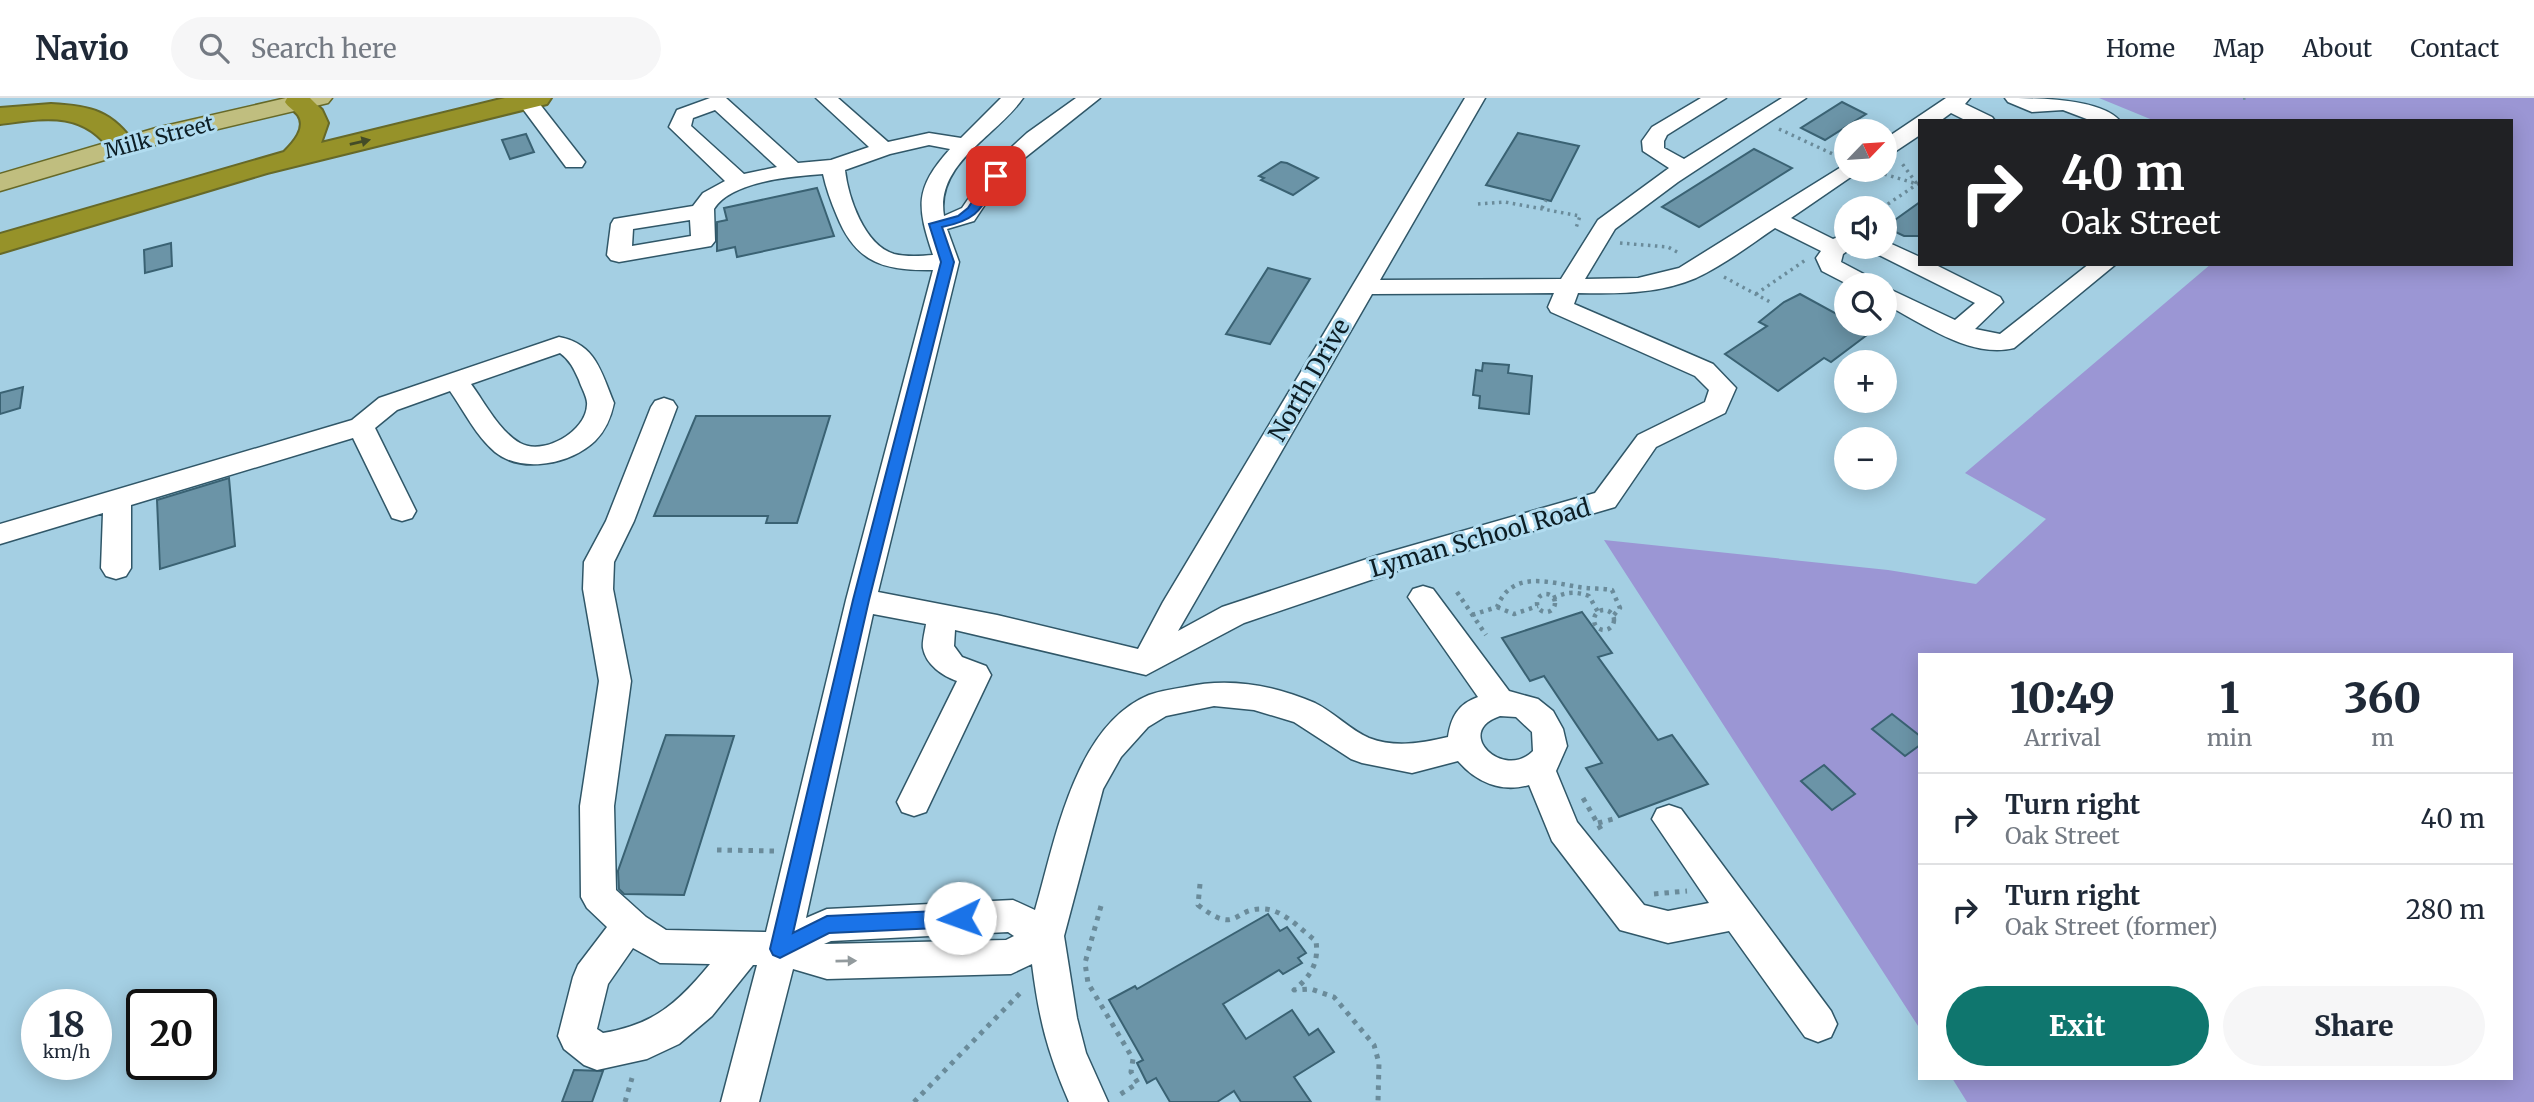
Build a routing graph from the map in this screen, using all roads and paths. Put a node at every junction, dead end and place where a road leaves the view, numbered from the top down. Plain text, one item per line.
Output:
1 (826, 98) edge
2 (1013, 98) edge
3 (1090, 98) edge
4 (1475, 98) edge
5 (1716, 98) edge
6 (1796, 98) edge
7 (533, 99) edge
8 (309, 100) edge
9 (1955, 101) edge
10 (2028, 108) edge
11 (0, 116) edge
12 (1929, 119) edge
13 (1982, 119) edge
14 (2105, 119) edge
15 (1759, 120) junction
16 (1918, 126) edge
17 (1897, 140) edge
18 (967, 145) junction
19 (122, 146) junction
20 (884, 149) junction
21 (294, 158) junction
22 (1834, 158) edge
23 (1897, 158) edge
24 (574, 162) dead end
25 (834, 166) junction
26 (1684, 168) junction
27 (793, 170) junction
28 (1834, 173) edge
29 (1897, 177) edge
30 (739, 182) junction
31 (1918, 182) edge
32 (0, 183) edge
33 (1918, 183) edge
34 (1918, 184) edge
35 (1897, 198) edge
36 (1546, 200) dead end
37 (1478, 204) dead end
38 (1542, 208) junction
39 (700, 212) dead end
40 (1774, 219) junction
41 (935, 224) junction
42 (1600, 235) junction
43 (0, 244) edge
44 (1834, 244) edge
45 (1834, 246) edge
46 (1834, 248) edge
47 (1897, 255) edge
48 (947, 262) junction
49 (1703, 265) junction
50 (1918, 265) edge
51 (1919, 266) edge
52 (2101, 266) edge
53 (1844, 273) edge
54 (1569, 286) junction
55 (1363, 287) junction
56 (1756, 294) junction
57 (1897, 300) edge
58 (1772, 303) dead end
59 (1956, 331) junction
60 (456, 381) junction
61 (664, 407) dead end
62 (361, 426) junction
63 (117, 499) junction
64 (402, 511) dead end
65 (0, 534) edge
66 (116, 568) dead end
67 (1423, 597) dead end
68 (1553, 598) junction
69 (861, 600) junction
70 (1538, 606) junction
71 (1497, 607) junction
72 (1598, 612) junction
73 (1472, 615) dead end
74 (942, 616) junction
75 (1613, 616) junction
76 (1146, 663) junction
77 (1500, 703) junction
78 (1465, 746) junction
79 (1538, 767) junction
80 (1577, 790) dead end
81 (914, 802) dead end
82 (1617, 818) dead end
83 (1669, 819) dead end
84 (1598, 823) junction
85 (1608, 842) dead end
86 (718, 850) dead end
87 (804, 851) junction
88 (1200, 884) dead end
89 (1644, 889) dead end
90 (1689, 891) dead end
91 (1101, 906) dead end
92 (1737, 913) junction
93 (630, 924) junction
94 (1046, 936) junction
95 (762, 949) junction
96 (1051, 977) junction
97 (1818, 1024) dead end
98 (632, 1078) dead end
99 (625, 1102) edge
100 (740, 1102) edge
101 (914, 1102) edge
102 (1089, 1102) edge
103 (1108, 1102) edge
104 (1378, 1102) edge

1 - 20 street
2 - 18 street
3 - 41 street
4 - 55 street, North Drive
5 - 26 street
6 - 15 street
21 -> 7 highway
7 - 24 street
8 - 19 main road, Milk Street
8 - 21 highway
9 - 12 street
9 - 13 street
10 - 14 street
11 - 19 highway
15 - 22 path
15 - 26 street
16 - 17 street
18 - 20 street
18 - 41 street
19 - 32 main road, Milk Street
20 - 25 street
21 - 43 highway
23 - 31 path
25 - 27 street
25 - 48 street
26 - 42 street
27 - 30 street
27 - 30 street
28 - 40 street
29 - 33 path
30 - 39 street
34 - 35 path
36 - 38 path
37 - 38 path
38 - 42 path
40 - 44 street
40 - 49 street
41 - 48 street
42 - 49 path
42 - 54 street
45 - 56 path
46 - 53 street
47 - 50 street
48 - 69 street
49 - 54 street
49 - 56 path
51 - 59 street
52 - 59 street
54 - 55 street
54 - 76 street, Lyman School Road
55 - 76 street, North Drive
56 - 58 path
57 - 59 street
60 - 60 street
60 - 62 street
61 - 93 street
62 - 63 street
62 - 64 street
63 - 65 street
63 - 66 street
67 - 77 street
68 - 70 path
68 - 70 path
68 - 72 path
69 - 74 street
69 - 87 street
70 - 71 path
71 - 73 path
71 - 75 path
72 - 75 path
72 - 75 path
74 - 76 street
74 - 81 street
77 - 78 street
77 - 79 street
78 - 79 street
78 - 94 street
79 - 92 street
80 - 84 path
82 - 84 path
83 - 92 street
84 - 85 path
86 - 87 path
87 - 95 street
88 - 104 path
89 - 90 path
91 - 103 path
92 - 97 street
93 - 95 street
93 - 95 street
94 - 95 street
94 - 96 street
95 - 100 street
96 - 101 path
96 - 102 street
98 - 99 path

